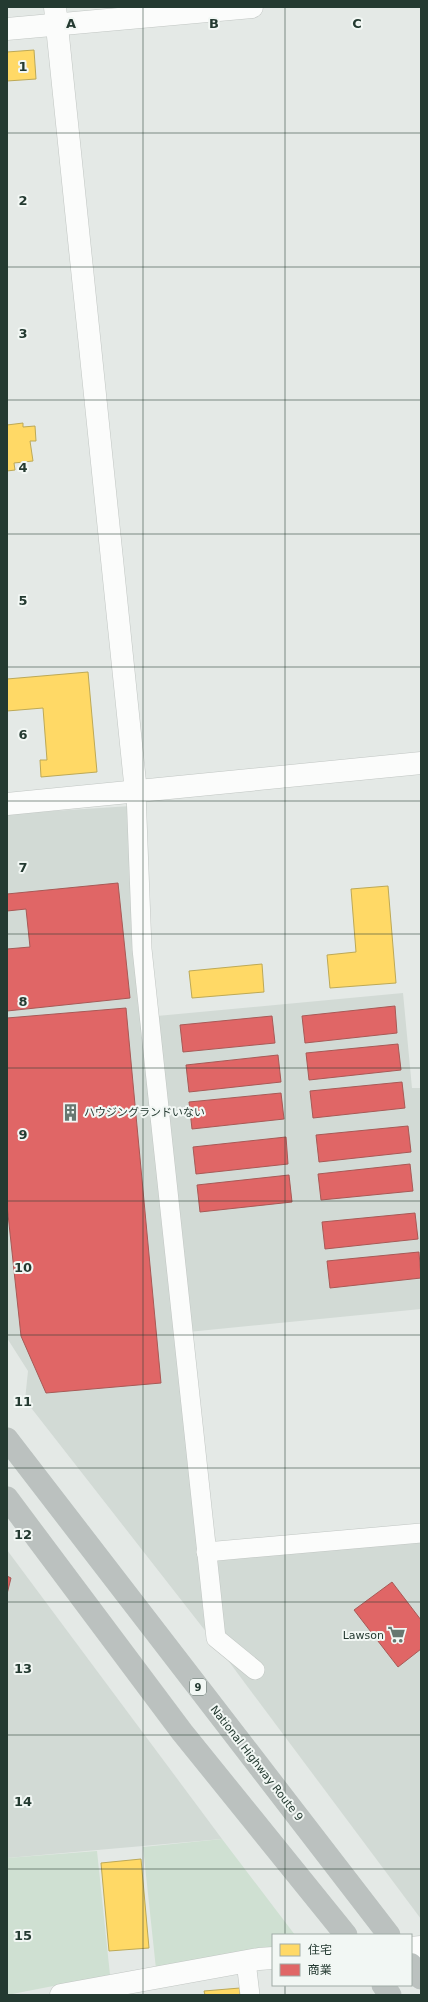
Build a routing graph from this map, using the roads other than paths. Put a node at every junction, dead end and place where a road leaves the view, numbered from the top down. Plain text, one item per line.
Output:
1 (252, 7) edge
2 (56, 16) edge
3 (7, 29) edge
4 (421, 763) edge
5 (136, 792) junction
6 (7, 804) edge
7 (7, 1439) edge
8 (7, 1498) edge
9 (421, 1533) edge
10 (206, 1552) junction
11 (255, 1670) dead end
12 (345, 1934) edge
13 (388, 1934) edge
14 (272, 1958) edge
15 (246, 1961) junction
16 (412, 1965) edge
17 (421, 1978) edge
18 (384, 1986) edge
19 (61, 1995) edge
20 (250, 1995) edge
21 (390, 1995) edge

1 - 2 street
2 - 3 street
2 - 5 street
4 - 5 street
5 - 6 street
5 - 10 lane
7 - 13 highway, National Highway Route 9 / 9
8 - 12 highway
9 - 10 lane
10 - 11 lane
14 - 15 street
15 - 19 street
15 - 20 lane
16 - 17 highway
18 - 21 highway

